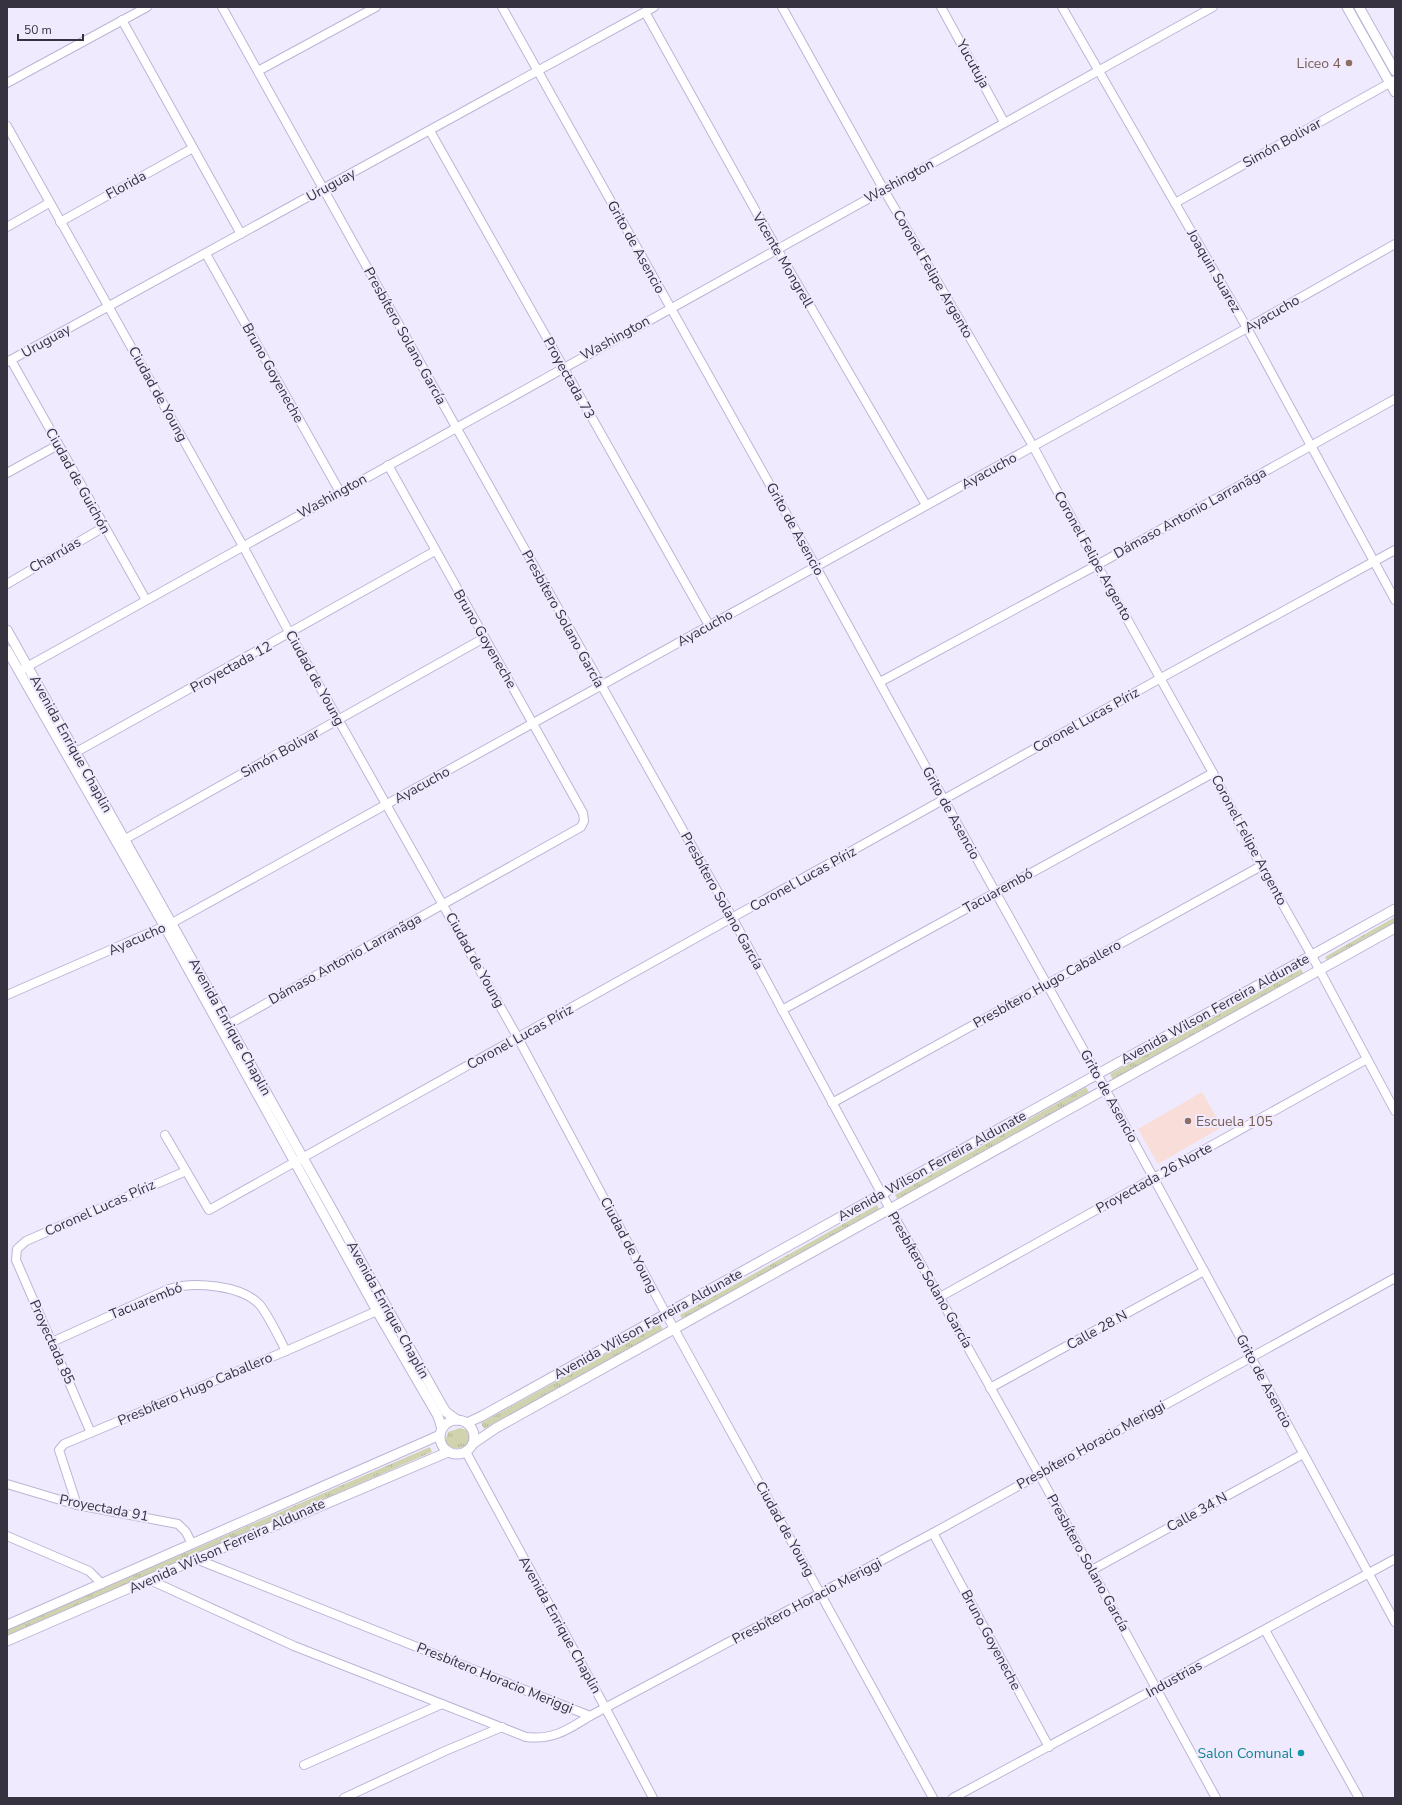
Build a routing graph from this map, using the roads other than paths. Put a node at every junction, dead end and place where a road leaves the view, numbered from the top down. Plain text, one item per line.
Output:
1 (147, 7) edge
2 (222, 7) edge
3 (376, 7) edge
4 (502, 7) edge
5 (654, 7) edge
6 (782, 7) edge
7 (941, 7) edge
8 (1062, 7) edge
9 (1213, 7) edge
10 (1347, 7) edge
11 (1359, 7) edge
12 (645, 12) junction
13 (122, 20) junction
14 (1395, 70) edge
15 (258, 71) junction
16 (1098, 71) junction
17 (538, 72) junction
18 (1392, 81) edge
19 (7, 83) edge
20 (1395, 92) edge
21 (1004, 122) junction
22 (7, 126) edge
23 (430, 131) junction
24 (193, 148) junction
25 (323, 189) junction
26 (884, 190) junction
27 (50, 203) junction
28 (1175, 203) junction
29 (60, 222) junction
30 (7, 227) edge
31 (241, 234) junction
32 (1395, 244) edge
33 (777, 249) junction
34 (206, 254) junction
35 (109, 307) junction
36 (670, 308) junction
37 (1247, 328) junction
38 (9, 361) edge
39 (563, 367) junction
40 (1395, 399) edge
41 (456, 427) junction
42 (58, 445) junction
43 (1033, 446) junction
44 (1310, 446) junction
45 (388, 465) junction
46 (7, 473) edge
47 (340, 492) junction
48 (926, 506) junction
49 (104, 527) junction
50 (243, 546) junction
51 (1395, 550) edge
52 (435, 551) junction
53 (1374, 561) junction
54 (1097, 565) junction
55 (816, 567) junction
56 (7, 584) edge
57 (146, 600) junction
58 (1395, 600) edge
59 (709, 625) junction
60 (7, 630) edge
61 (290, 634) junction
62 (484, 638) junction
63 (7, 650) edge
64 (27, 666) junction
65 (19, 671) junction
66 (1161, 678) junction
67 (880, 682) junction
68 (601, 686) junction
69 (339, 720) junction
70 (533, 724) junction
71 (71, 755) junction
72 (1213, 773) junction
73 (944, 800) junction
74 (387, 804) junction
75 (583, 813) joint
76 (120, 841) junction
77 (1261, 866) junction
78 (996, 892) junction
79 (443, 904) junction
80 (1395, 909) edge
81 (733, 919) junction
82 (168, 925) junction
83 (1395, 928) edge
84 (1312, 956) junction
85 (1320, 971) junction
86 (1047, 984) junction
87 (7, 995) edge
88 (782, 1010) junction
89 (225, 1027) junction
90 (518, 1038) junction
91 (1367, 1059) junction
92 (1097, 1074) junction
93 (1105, 1089) junction
94 (832, 1103) junction
95 (1395, 1111) edge
96 (165, 1135) dead end
97 (300, 1160) junction
98 (186, 1171) junction
99 (1154, 1178) junction
100 (882, 1195) junction
101 (890, 1209) junction
102 (17, 1249) joint
103 (1204, 1271) junction
104 (1395, 1278) edge
105 (940, 1297) junction
106 (386, 1307) junction
107 (377, 1311) junction
108 (666, 1314) junction
109 (675, 1328) junction
110 (52, 1342) junction
111 (286, 1351) junction
112 (1252, 1357) junction
113 (990, 1388) junction
114 (457, 1420) junction
115 (467, 1423) junction
116 (441, 1432) junction
117 (92, 1433) junction
118 (474, 1443) junction
119 (448, 1452) junction
120 (466, 1452) junction
121 (1303, 1454) junction
122 (1039, 1474) junction
123 (7, 1484) edge
124 (77, 1505) junction
125 (933, 1533) junction
126 (7, 1536) edge
127 (192, 1544) junction
128 (196, 1559) junction
129 (1395, 1559) edge
130 (1092, 1570) junction
131 (1368, 1573) junction
132 (150, 1580) junction
133 (102, 1584) junction
134 (821, 1594) junction
135 (1395, 1622) edge
136 (7, 1625) edge
137 (1265, 1630) junction
138 (7, 1642) edge
139 (1156, 1688) junction
140 (442, 1704) junction
141 (606, 1709) junction
142 (590, 1716) junction
143 (502, 1727) junction
144 (1049, 1747) junction
145 (304, 1765) dead end
146 (344, 1798) edge
147 (653, 1798) edge
148 (934, 1798) edge
149 (953, 1798) edge
150 (1216, 1798) edge
151 (1359, 1798) edge

1 - 13 street
2 - 15 street, Presbítero Solano García
3 - 15 street
4 - 17 street, Grito de Asencio
5 - 12 street, Uruguay
6 - 26 street, Coronel Felipe Argento
7 - 21 street, Yucutuja
8 - 16 street, Joaquin Suarez
9 - 16 street, Washington
10 - 18 street
11 - 14 street
12 - 17 street, Uruguay
12 - 33 street, Vicente Mongrell
13 - 19 street
13 - 24 street
15 - 25 street, Presbítero Solano García
16 - 21 street, Washington
16 - 28 street, Joaquin Suarez
17 - 23 street, Uruguay
17 - 36 street, Grito de Asencio
18 - 20 street
18 - 28 street, Simón Bolivar
21 - 26 street, Washington
22 - 27 street, Ciudad de Young
23 - 25 street, Uruguay
23 - 39 street, Proyectada 73
24 - 29 street, Florida
24 - 31 street
25 - 31 street, Uruguay
25 - 41 street, Presbítero Solano García
26 - 33 street, Washington
26 - 43 street, Coronel Felipe Argento
27 - 29 street, Ciudad de Young
27 - 30 street
28 - 37 street, Joaquin Suarez
29 - 35 street, Ciudad de Young
31 - 34 street, Uruguay
32 - 37 street, Ayacucho
33 - 36 street, Washington
33 - 48 street, Vicente Mongrell
34 - 35 street, Uruguay
34 - 47 street, Bruno Goyeneche
35 - 38 street, Uruguay
35 - 50 street, Ciudad de Young
36 - 39 street, Washington
36 - 55 street, Grito de Asencio
37 - 43 street, Ayacucho
37 - 44 street, Joaquin Suarez
38 - 42 street, Ciudad de Guichón
39 - 41 street, Washington
39 - 59 street, Proyectada 73
40 - 44 street, Dámaso Antonio Larranãga
41 - 45 street, Washington
41 - 68 street, Presbítero Solano García
42 - 46 street
42 - 49 street, Ciudad de Guichón
43 - 48 street, Ayacucho
43 - 54 street, Coronel Felipe Argento
44 - 53 street, Joaquin Suarez
44 - 54 street, Dámaso Antonio Larranãga
45 - 47 street, Washington
45 - 52 street, Bruno Goyeneche
47 - 50 street, Washington
48 - 55 street, Ayacucho
49 - 56 street, Charrúas
49 - 57 street, Ciudad de Guichón
50 - 57 street, Washington
50 - 61 street, Ciudad de Young
51 - 53 street, Coronel Lucas Píriz
52 - 61 street, Proyectada 12
52 - 62 street, Bruno Goyeneche
53 - 58 street, Joaquin Suarez
53 - 66 street, Coronel Lucas Píriz
54 - 66 street, Coronel Felipe Argento
54 - 67 street, Dámaso Antonio Larranãga
55 - 59 street, Ayacucho
55 - 67 street, Grito de Asencio
57 - 64 street, Washington
59 - 68 street, Ayacucho
60 - 64 street, Avenida Enrique Chaplin
61 - 69 street, Ciudad de Young
61 - 71 street, Proyectada 12
62 - 69 street, Simón Bolivar
62 - 70 street, Bruno Goyeneche
63 - 65 street, Avenida Enrique Chaplin
64 - 65 street, Washington
64 - 71 street, Avenida Enrique Chaplin
65 - 71 street, Avenida Enrique Chaplin
66 - 72 street, Coronel Felipe Argento
66 - 73 street, Coronel Lucas Píriz
67 - 73 street, Grito de Asencio
68 - 70 street, Ayacucho
68 - 81 street, Presbítero Solano García
69 - 74 street, Ciudad de Young
69 - 76 street, Simón Bolivar
70 - 74 street, Ayacucho
70 - 75 street, Bruno Goyeneche
71 - 76 street, Avenida Enrique Chaplin
72 - 77 street, Coronel Felipe Argento
72 - 78 street, Tacuarembó
73 - 78 street, Grito de Asencio
73 - 81 street, Coronel Lucas Píriz
74 - 79 street, Ciudad de Young
74 - 82 street, Ayacucho
75 - 79 street, Dámaso Antonio Larranãga
76 - 82 street, Avenida Enrique Chaplin
77 - 84 street, Coronel Felipe Argento
77 - 86 street, Presbítero Hugo Caballero
78 - 86 street, Grito de Asencio
78 - 88 street, Tacuarembó
79 - 89 street, Dámaso Antonio Larranãga
79 - 90 street, Ciudad de Young
80 - 84 street, Avenida Wilson Ferreira Aldunate
81 - 88 street, Presbítero Solano García
81 - 90 street, Coronel Lucas Píriz
82 - 87 street, Ayacucho
82 - 89 street, Avenida Enrique Chaplin
83 - 85 street, Avenida Wilson Ferreira Aldunate
84 - 85 street, Coronel Felipe Argento
84 - 92 street, Avenida Wilson Ferreira Aldunate
85 - 91 street, Coronel Felipe Argento
85 - 93 street, Avenida Wilson Ferreira Aldunate
86 - 92 street, Grito de Asencio
86 - 94 street, Presbítero Hugo Caballero
88 - 94 street, Presbítero Solano García
89 - 97 street, Avenida Enrique Chaplin
90 - 97 street, Coronel Lucas Píriz
90 - 108 street, Ciudad de Young
91 - 95 street, Coronel Felipe Argento
91 - 99 street, Proyectada 26 Norte
92 - 93 street, Grito de Asencio
92 - 100 street, Avenida Wilson Ferreira Aldunate
93 - 99 street, Grito de Asencio
93 - 101 street, Avenida Wilson Ferreira Aldunate
94 - 100 street, Presbítero Solano García
96 - 98 street, Coronel Lucas Píriz
97 - 98 street, Coronel Lucas Píriz
97 - 106 street, Avenida Enrique Chaplin
97 - 107 street, Avenida Enrique Chaplin
98 - 102 street, Coronel Lucas Píriz
99 - 103 street, Grito de Asencio
99 - 105 street, Proyectada 26 Norte
100 - 101 street, Presbítero Solano García
100 - 108 street, Avenida Wilson Ferreira Aldunate
101 - 105 street, Presbítero Solano García
101 - 109 street, Avenida Wilson Ferreira Aldunate
102 - 110 street, Proyectada 85
103 - 112 street, Grito de Asencio
103 - 113 street, Calle 28 N
104 - 112 street, Presbítero Horacio Meriggi
105 - 113 street, Presbítero Solano García
106 - 107 street, Presbítero Hugo Caballero
106 - 114 street, Avenida Enrique Chaplin
107 - 111 street, Presbítero Hugo Caballero
107 - 116 street, Avenida Enrique Chaplin
108 - 109 street, Ciudad de Young
108 - 115 street, Avenida Wilson Ferreira Aldunate
109 - 118 street, Avenida Wilson Ferreira Aldunate
109 - 134 street, Ciudad de Young
110 - 111 street, Tacuarembó
110 - 117 street, Proyectada 85
111 - 117 street, Presbítero Hugo Caballero
112 - 121 street, Grito de Asencio
112 - 122 street, Presbítero Horacio Meriggi
113 - 122 street, Presbítero Solano García
114 - 115 street
114 - 116 street
115 - 118 street
116 - 119 street
116 - 127 street, Avenida Wilson Ferreira Aldunate
117 - 124 street, Presbítero Hugo Caballero
118 - 120 street
119 - 120 street
119 - 128 street, Avenida Wilson Ferreira Aldunate
120 - 141 street, Avenida Enrique Chaplin
121 - 130 street, Calle 34 N
121 - 131 street, Grito de Asencio
122 - 125 street, Presbítero Horacio Meriggi
122 - 130 street, Presbítero Solano García
123 - 124 street, Proyectada 91
124 - 127 street, Proyectada 91
125 - 134 street, Presbítero Horacio Meriggi
125 - 144 street, Bruno Goyeneche
126 - 133 street
127 - 133 street, Avenida Wilson Ferreira Aldunate
128 - 132 street, Avenida Wilson Ferreira Aldunate
128 - 142 street, Presbítero Horacio Meriggi
129 - 131 street, Industrias
130 - 139 street, Presbítero Solano García
131 - 135 street, Grito de Asencio
131 - 137 street, Industrias
132 - 138 street, Avenida Wilson Ferreira Aldunate
132 - 140 street
133 - 136 street, Avenida Wilson Ferreira Aldunate
134 - 141 street, Presbítero Horacio Meriggi
134 - 148 street, Ciudad de Young
137 - 139 street, Industrias
137 - 151 street
139 - 144 street, Industrias
139 - 150 street, Presbítero Solano García
140 - 143 street
140 - 145 street
141 - 142 street, Presbítero Horacio Meriggi
141 - 147 street, Avenida Enrique Chaplin
142 - 143 street
143 - 146 street
144 - 149 street, Industrias

